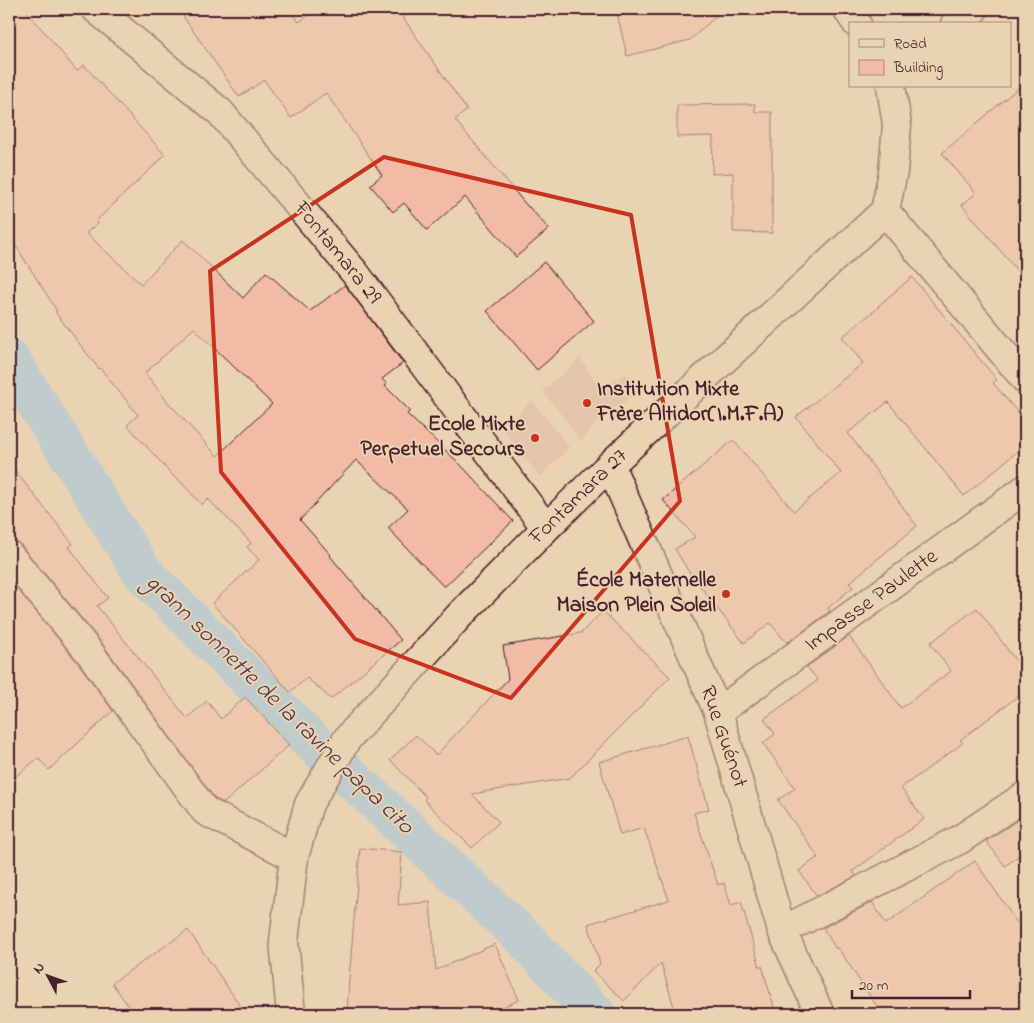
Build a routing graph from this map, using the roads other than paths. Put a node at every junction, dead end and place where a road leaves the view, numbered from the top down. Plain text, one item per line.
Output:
1 (96, 9) edge
2 (847, 9) edge
3 (974, 9) edge
4 (856, 22) edge
5 (958, 22) edge
6 (891, 88) edge
7 (885, 211) junction
8 (1025, 379) edge
9 (610, 466) junction
10 (1025, 489) edge
11 (546, 528) junction
12 (9, 555) edge
13 (718, 712) junction
14 (1025, 796) edge
15 (294, 857) junction
16 (782, 931) junction
17 (291, 1014) edge
18 (820, 1014) edge

1 - 11 street, Fontamara 29
2 - 4 street
3 - 5 street
6 - 7 street
7 - 8 street
7 - 9 street, Fontamara 27
9 - 11 street, Fontamara 27
9 - 13 street, Rue Guénot
10 - 13 street, Impasse Paulette
11 - 15 street, Fontamara 27
12 - 15 street
13 - 16 street, Rue Guénot
14 - 16 street
15 - 17 street
16 - 18 street, Rue Guénot

